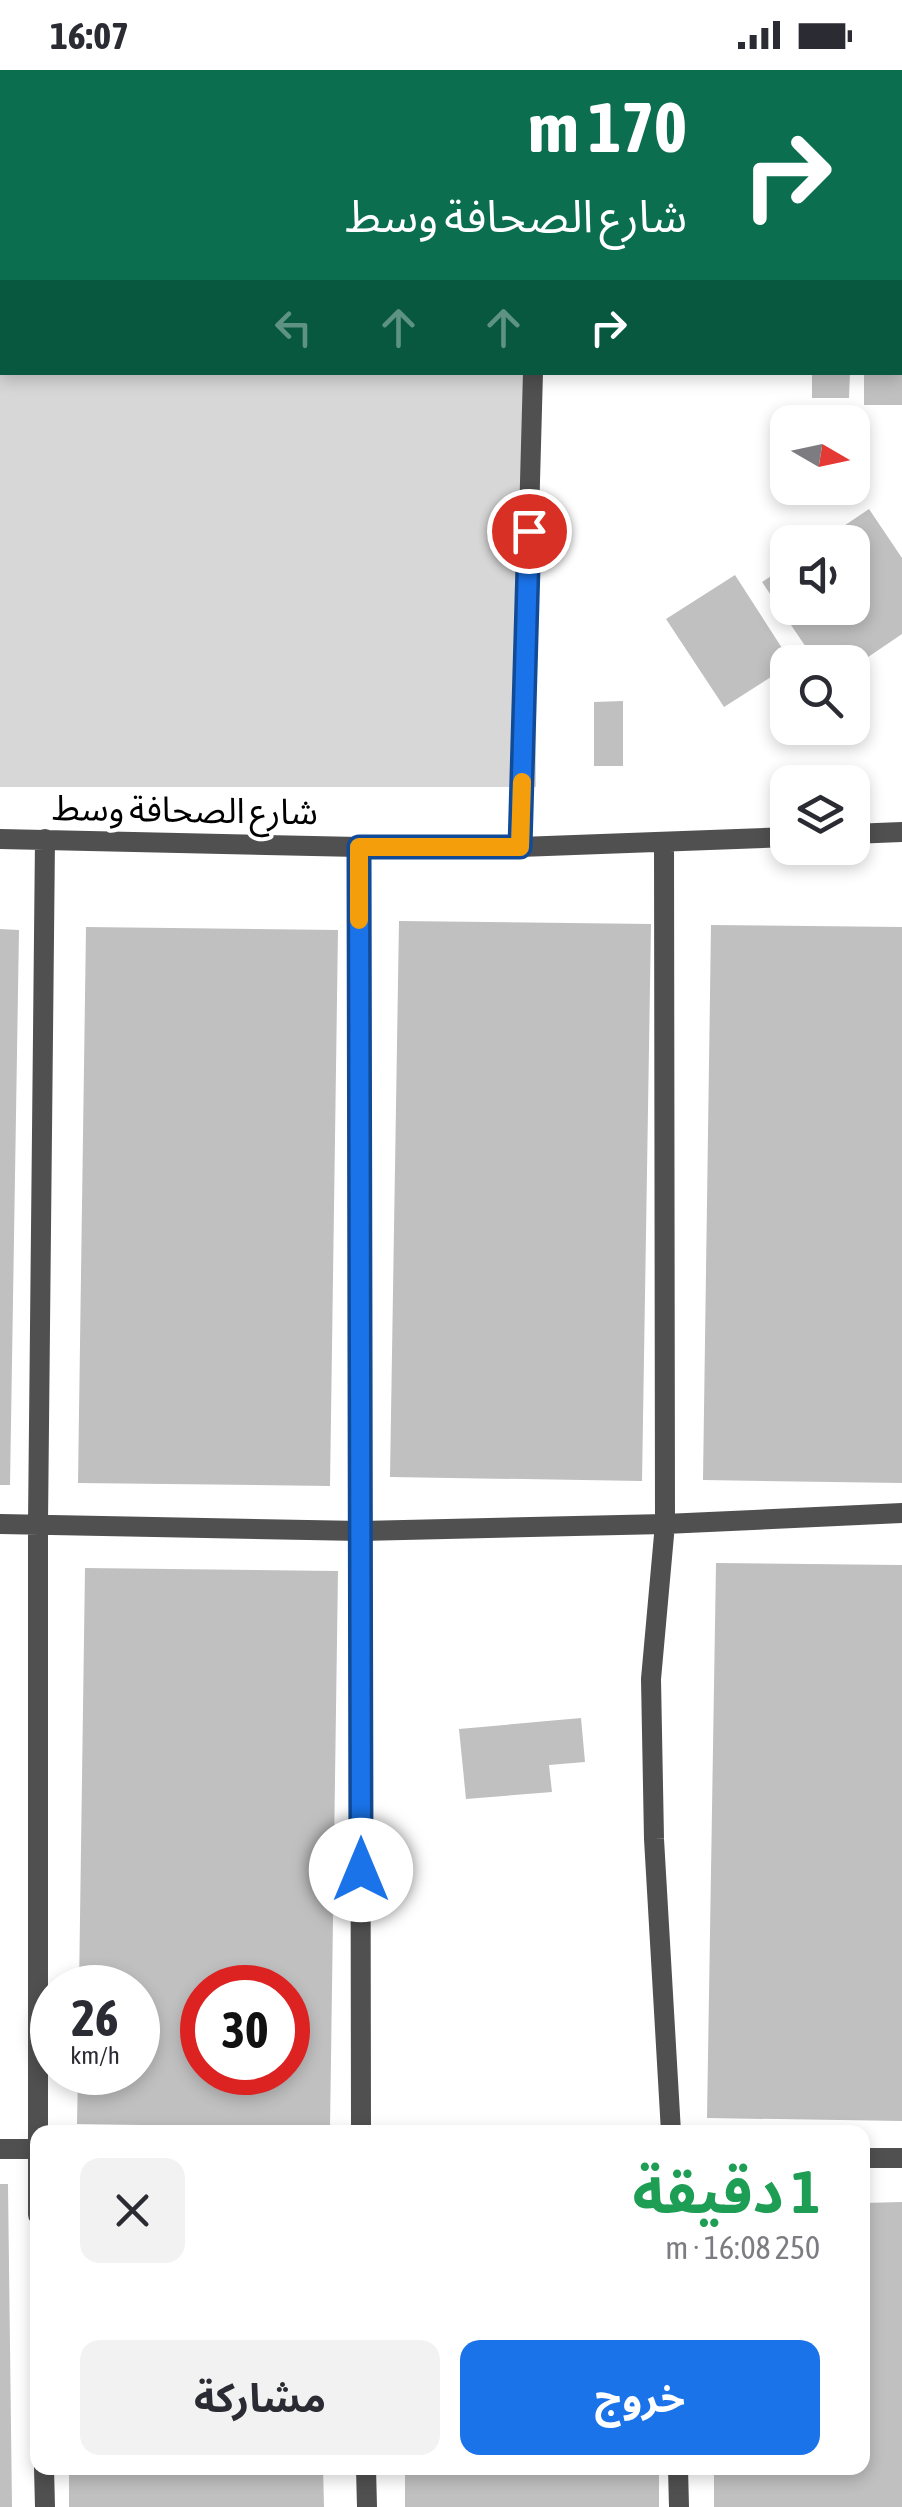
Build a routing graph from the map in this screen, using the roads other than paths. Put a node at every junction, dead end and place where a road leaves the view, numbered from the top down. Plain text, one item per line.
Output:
1 (533, 375) edge
2 (902, 832) edge
3 (870, 833) edge
4 (770, 838) edge
5 (0, 839) edge
6 (45, 839) junction
7 (664, 843) junction
8 (359, 847) junction
9 (520, 847) junction
10 (902, 1513) edge
11 (38, 1523) junction
12 (0, 1524) edge
13 (665, 1524) junction
14 (361, 1531) junction
15 (37, 2125) edge
16 (362, 2125) edge
17 (670, 2125) edge
18 (0, 2149) edge
19 (30, 2149) edge
20 (870, 2158) edge
21 (902, 2158) edge
22 (44, 2475) edge
23 (366, 2475) edge
24 (678, 2475) edge
25 (45, 2507) edge
26 (367, 2507) edge
27 (679, 2507) edge

1 - 9 street
2 - 3 street
4 - 7 street, شارع الصحافة وسط
5 - 6 street, شارع الصحافة وسط
6 - 8 street, شارع الصحافة وسط
6 - 11 street
7 - 9 street, شارع الصحافة وسط
7 - 13 street
8 - 9 street, شارع الصحافة وسط
8 - 14 street
10 - 13 street
11 - 12 street
11 - 14 street
11 - 15 street
13 - 14 street
13 - 17 street
14 - 16 street
18 - 19 street
20 - 21 street
22 - 25 street
23 - 26 street
24 - 27 street

